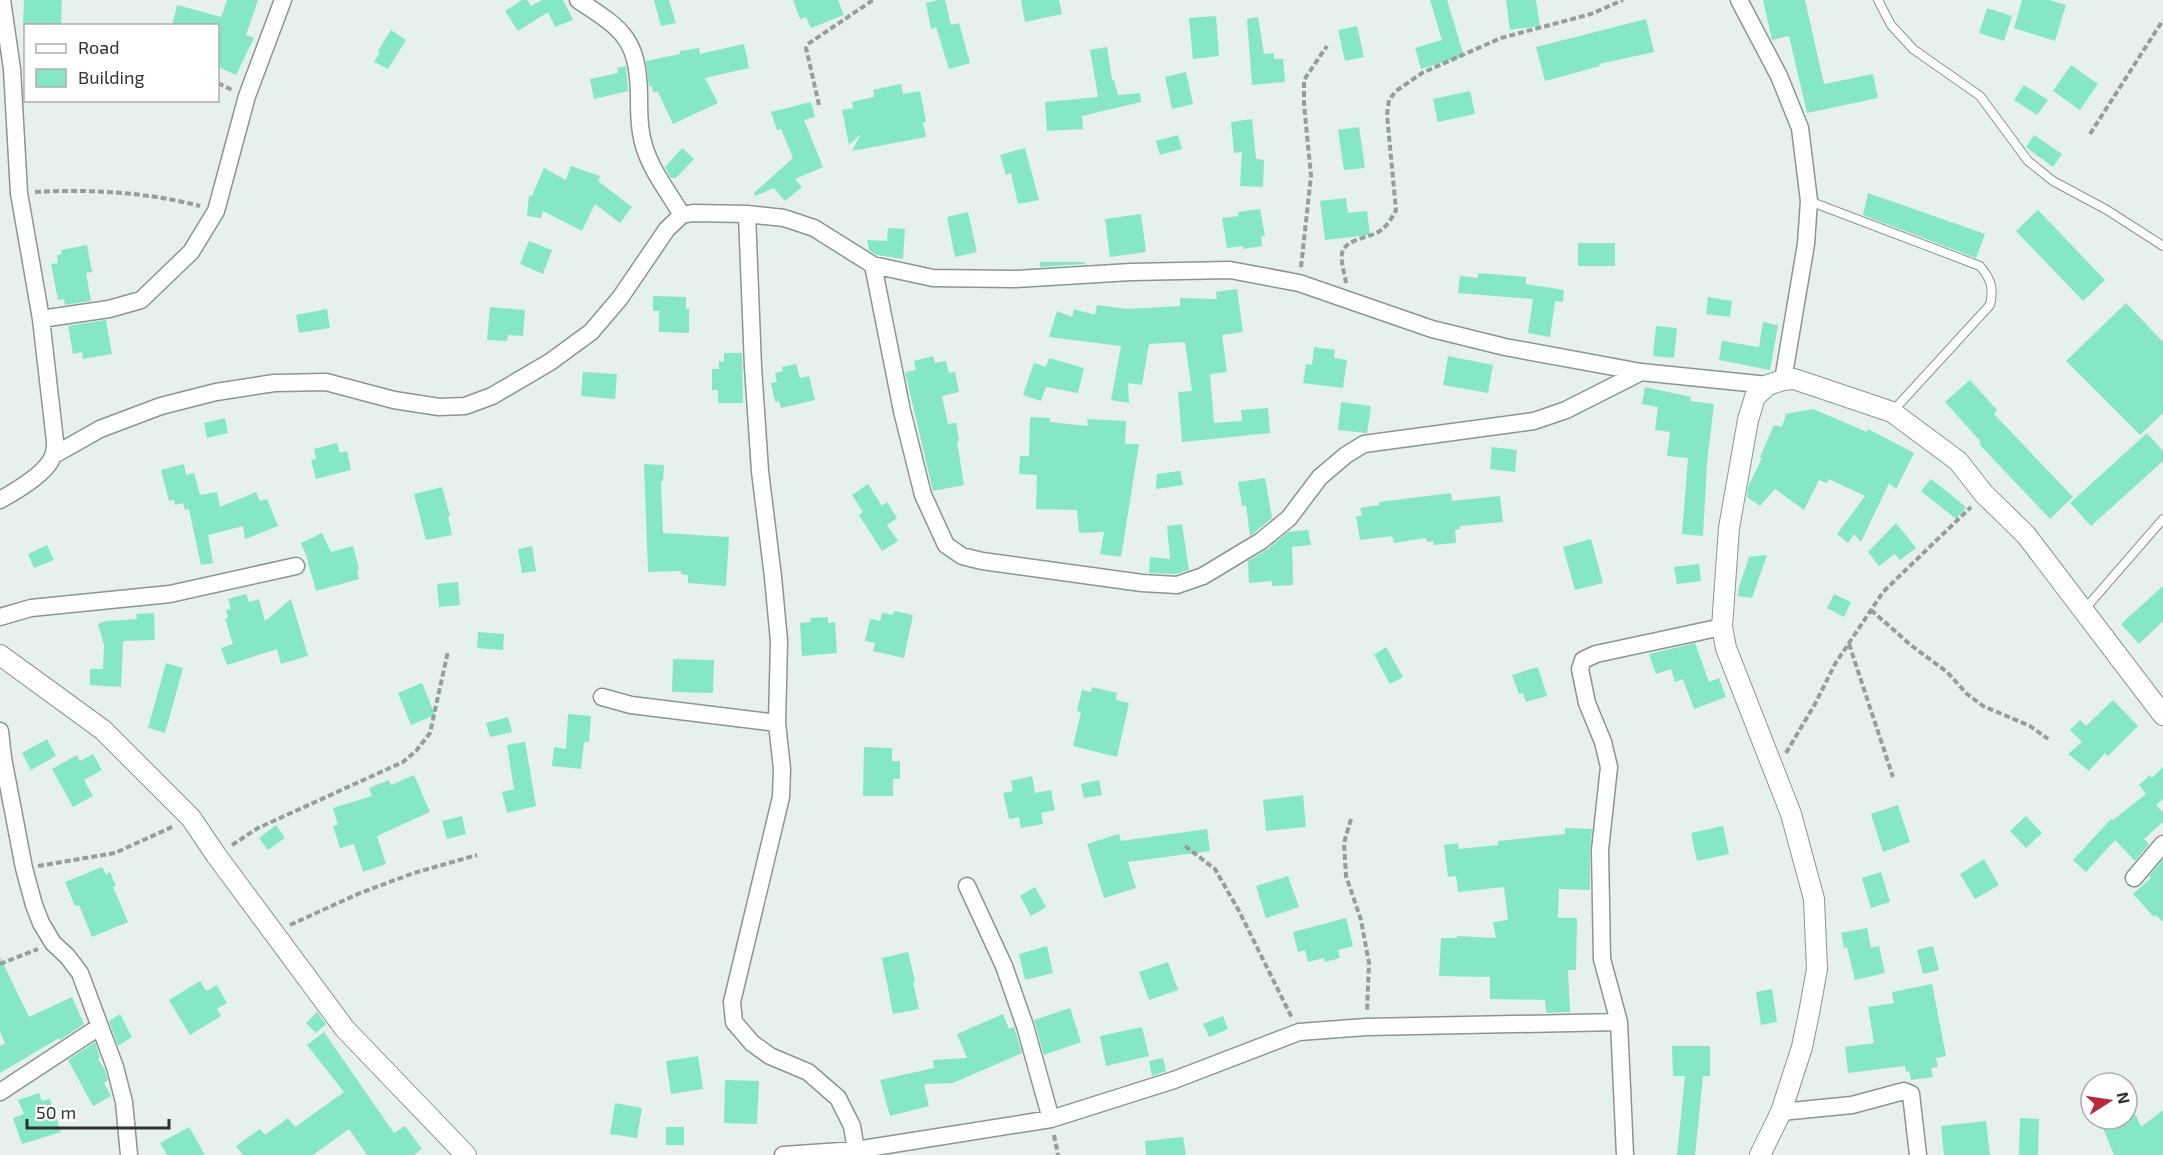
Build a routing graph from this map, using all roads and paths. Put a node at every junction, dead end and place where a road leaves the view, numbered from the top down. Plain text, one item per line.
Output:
1 (2, 0) edge
2 (283, 0) edge
3 (578, 0) edge
4 (873, 0) edge
5 (1623, 0) edge
6 (1739, 0) edge
7 (1878, 0) edge
8 (2163, 20) edge
9 (3, 38) edge
10 (1327, 46) dead end
11 (819, 105) dead end
12 (2090, 134) dead end
13 (19, 193) junction
14 (1809, 201) junction
15 (216, 211) junction
16 (747, 214) junction
17 (682, 215) junction
18 (2163, 246) edge
19 (873, 265) junction
20 (1299, 283) junction
21 (1350, 300) junction
22 (41, 319) junction
23 (1641, 372) junction
24 (1775, 382) junction
25 (1892, 412) junction
26 (54, 455) junction
27 (1984, 494) junction
28 (0, 500) edge
29 (2163, 519) edge
30 (297, 566) dead end
31 (1871, 610) junction
32 (2084, 611) junction
33 (0, 617) edge
34 (1722, 627) junction
35 (1848, 643) junction
36 (448, 651) dead end
37 (0, 655) edge
38 (602, 697) dead end
39 (2163, 715) edge
40 (777, 723) junction
41 (0, 731) edge
42 (2048, 739) dead end
43 (2, 759) edge
44 (1774, 772) junction
45 (1893, 777) dead end
46 (191, 818) junction
47 (1351, 819) dead end
48 (2163, 844) edge
49 (1185, 846) dead end
50 (216, 855) junction
51 (477, 855) dead end
52 (24, 868) junction
53 (2134, 878) dead end
54 (967, 886) dead end
55 (273, 933) junction
56 (53, 943) junction
57 (0, 964) edge
58 (1618, 1022) junction
59 (99, 1027) junction
60 (1366, 1027) junction
61 (1299, 1032) junction
62 (0, 1092) edge
63 (1781, 1112) junction
64 (1051, 1119) junction
65 (856, 1150) junction
66 (129, 1155) edge
67 (466, 1155) edge
68 (783, 1155) edge
69 (1624, 1155) edge
70 (1760, 1155) edge
71 (1918, 1155) edge

1 - 9 street
2 - 15 street
3 - 17 street
4 - 11 path
5 - 21 path
6 - 14 street
7 - 18 lane
8 - 12 path
9 - 13 street
10 - 20 path
13 - 15 path
13 - 22 street
14 - 24 street
14 - 25 lane
15 - 22 street
16 - 17 street
16 - 19 street
16 - 40 street
17 - 26 street
19 - 20 street
19 - 23 street
20 - 21 street
21 - 23 street
22 - 26 street
23 - 24 street
24 - 25 street
24 - 34 street
25 - 27 street
26 - 28 street
27 - 31 path
27 - 32 street
29 - 32 lane
30 - 33 street
31 - 35 path
31 - 42 path
32 - 39 street
34 - 44 street
34 - 58 street
35 - 44 path
35 - 45 path
36 - 50 path
37 - 46 street
38 - 40 street
40 - 65 street
41 - 43 street
43 - 52 street
44 - 63 street
46 - 50 street
46 - 52 path
47 - 60 path
48 - 53 street
49 - 61 path
50 - 55 street
51 - 55 path
52 - 56 street
54 - 64 street
55 - 67 street
56 - 57 path
56 - 59 street
58 - 60 street
58 - 69 street
59 - 62 street
59 - 66 street
60 - 61 street
61 - 64 street
63 - 70 street
63 - 71 street
64 - 65 street
65 - 68 street

